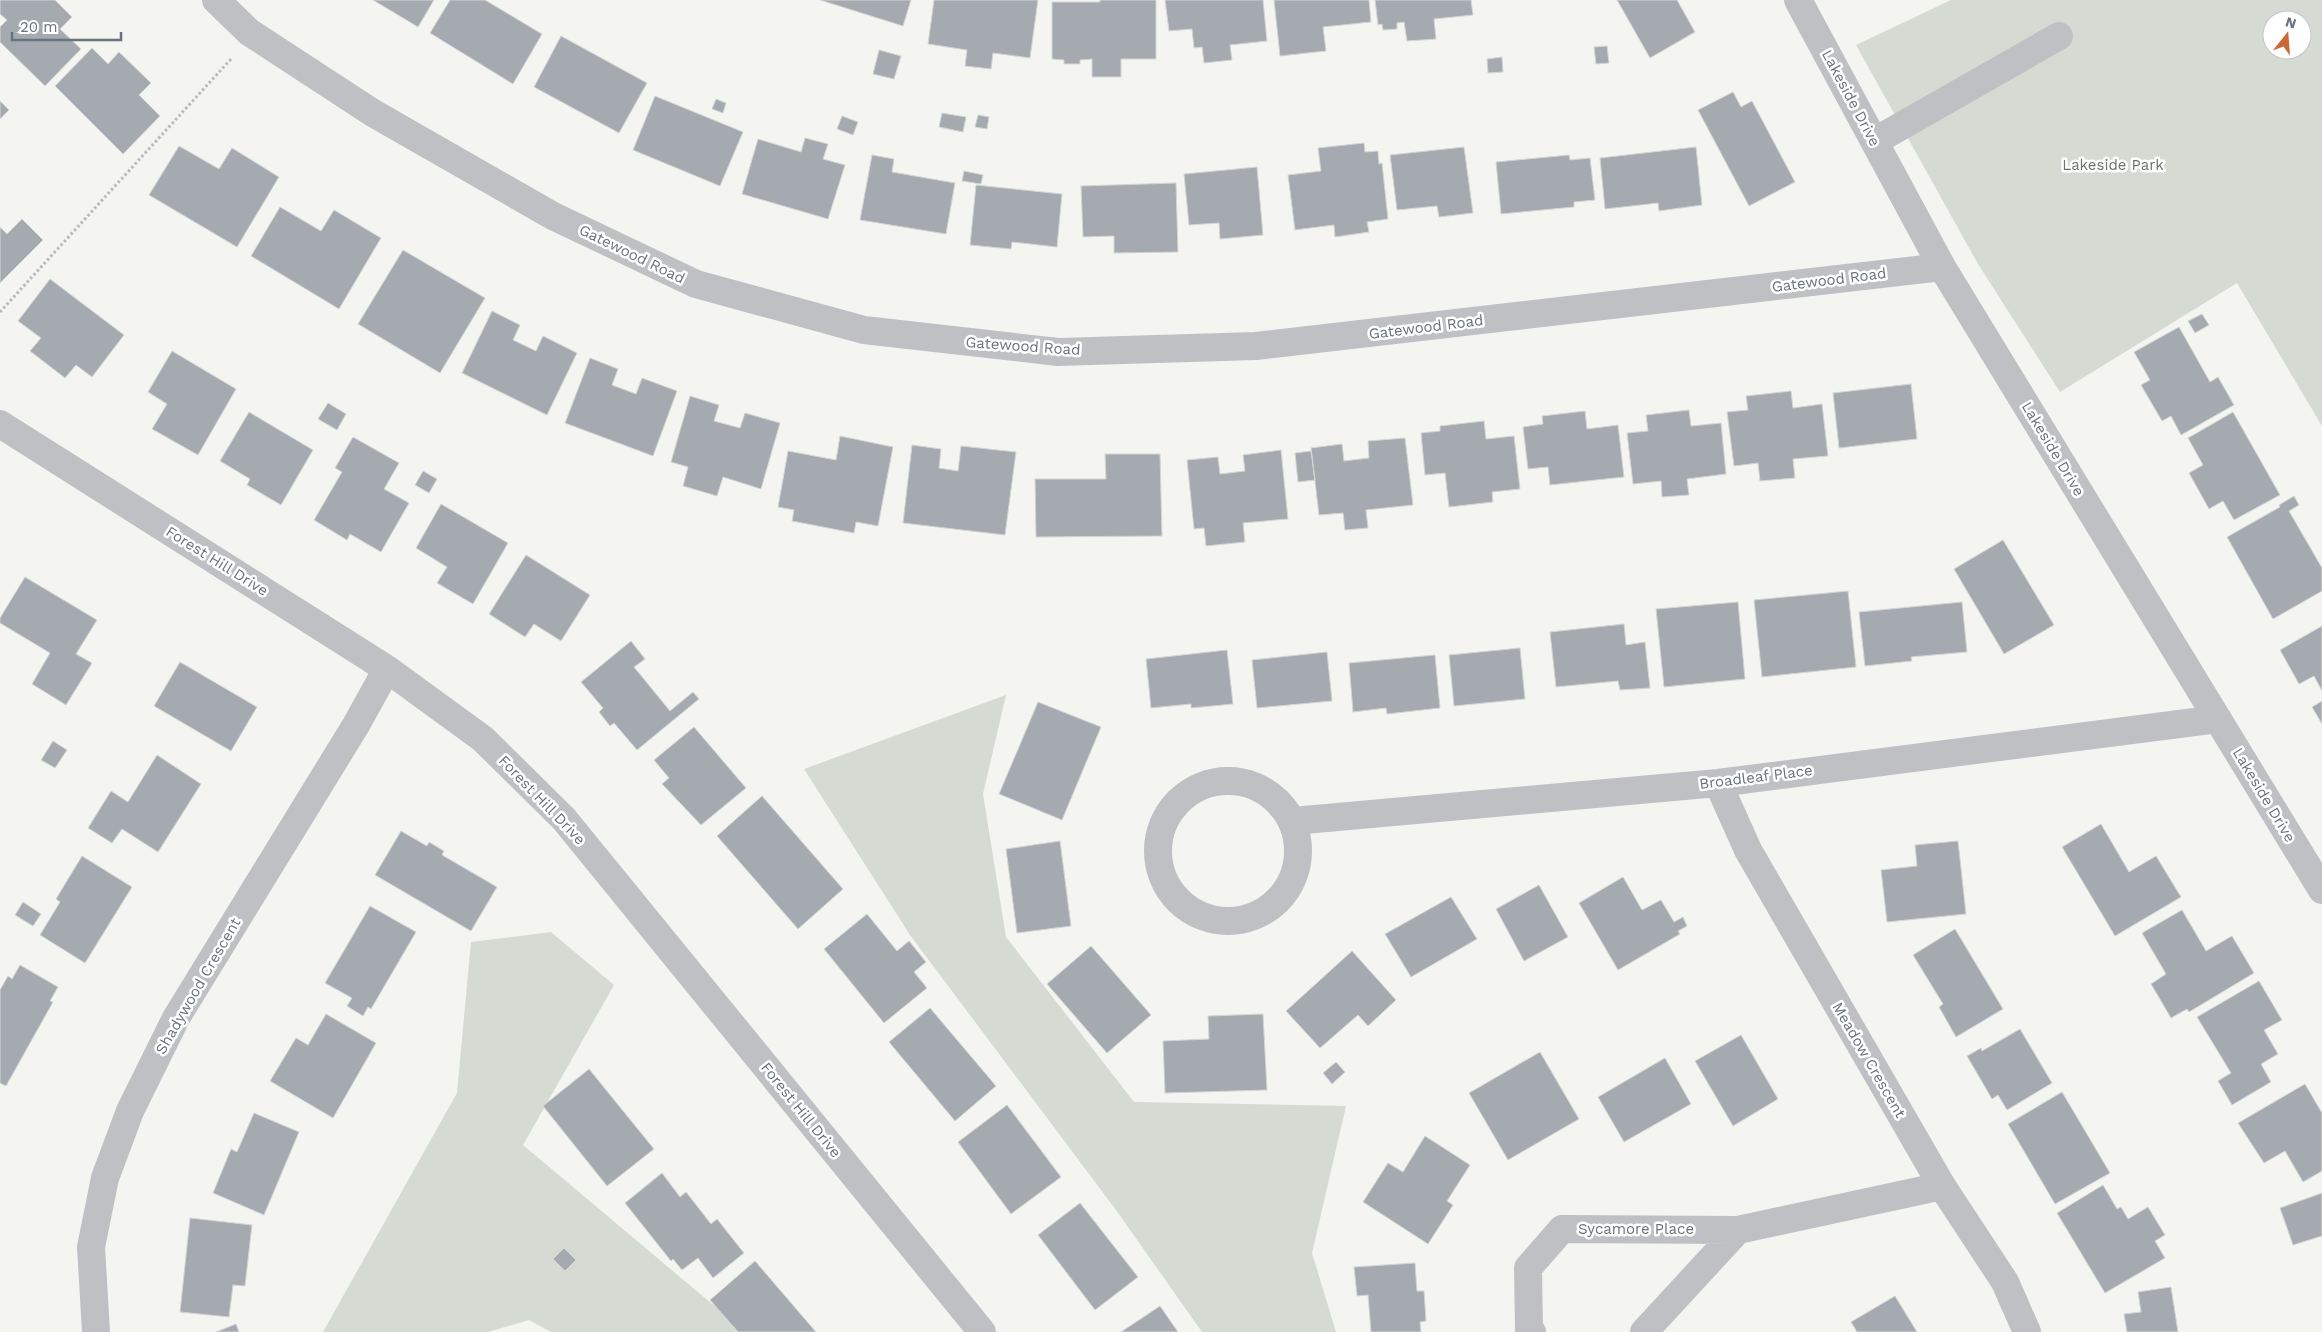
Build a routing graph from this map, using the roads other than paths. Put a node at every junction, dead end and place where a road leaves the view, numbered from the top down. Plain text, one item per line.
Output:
1 (216, 0) edge
2 (1798, 0) edge
3 (2059, 36) dead end
4 (1875, 141) junction
5 (1942, 267) junction
6 (0, 424) edge
7 (387, 669) junction
8 (2218, 719) junction
9 (1718, 783) junction
10 (1293, 822) junction
11 (2322, 890) edge
12 (1942, 1186) junction
13 (1738, 1230) junction
14 (96, 1332) edge
15 (982, 1332) edge
16 (1532, 1332) edge
17 (1644, 1332) edge
18 (2028, 1332) edge

1 - 5 street, Gatewood Road
2 - 4 street, Lakeside Drive
3 - 4 street
4 - 5 street, Lakeside Drive
5 - 8 street, Lakeside Drive
6 - 7 street, Forest Hill Drive
7 - 14 street, Shadywood Crescent
7 - 15 street, Forest Hill Drive
8 - 9 street, Broadleaf Place
8 - 11 street, Lakeside Drive
9 - 10 street, Broadleaf Place
9 - 12 street, Meadow Crescent
10 - 10 street
12 - 13 street, Sycamore Place
12 - 18 street, Meadow Crescent
13 - 16 street, Sycamore Place
13 - 17 street

